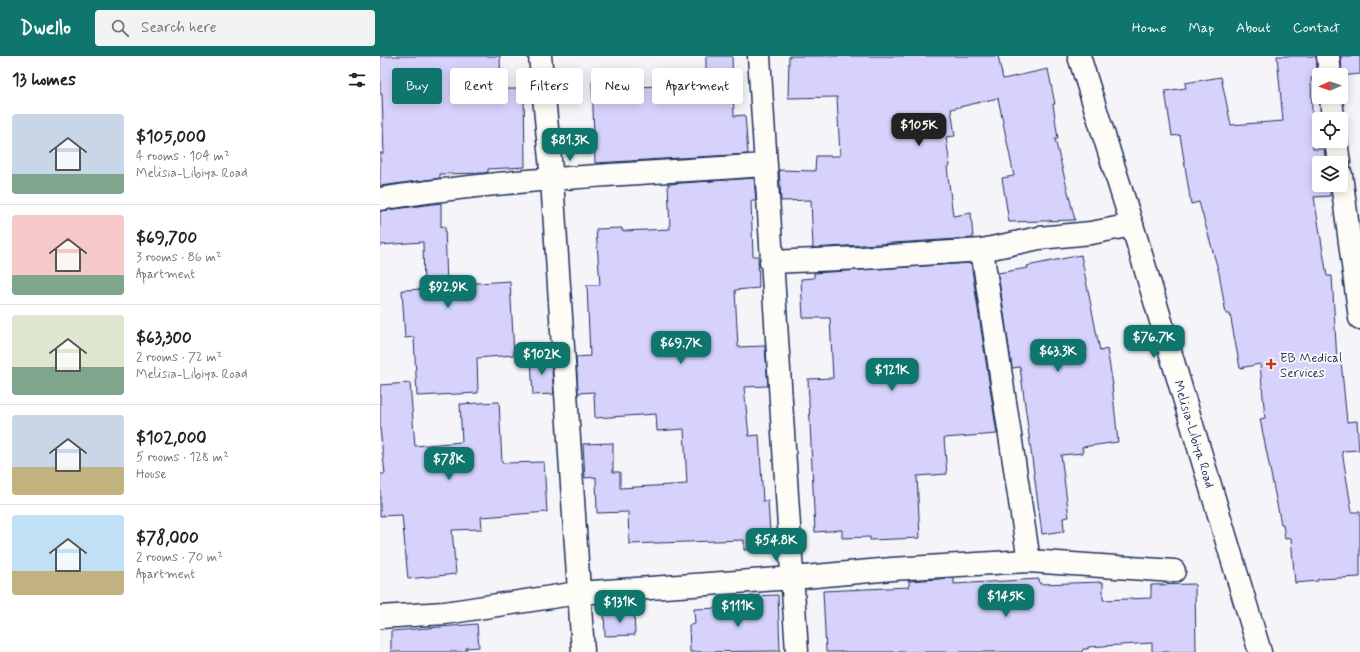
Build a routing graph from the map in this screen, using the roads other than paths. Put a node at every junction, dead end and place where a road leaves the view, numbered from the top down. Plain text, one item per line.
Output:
1 (540, 56) edge
2 (759, 56) edge
3 (1079, 56) edge
4 (1328, 56) edge
5 (1329, 68) edge
6 (766, 165) junction
7 (552, 180) junction
8 (1343, 192) edge
9 (380, 200) edge
10 (1132, 225) junction
11 (982, 250) junction
12 (770, 262) junction
13 (1360, 318) edge
14 (1028, 561) junction
15 (1174, 571) dead end
16 (793, 578) junction
17 (578, 593) junction
18 (380, 617) edge
19 (583, 652) edge
20 (797, 652) edge
21 (1260, 652) edge

1 - 7 street
2 - 6 street
3 - 10 street, Melisia-Libiya Road
4 - 5 street
6 - 7 street
6 - 12 street
7 - 9 street
7 - 17 street
8 - 13 street
10 - 11 street
10 - 21 street, Melisia-Libiya Road
11 - 12 street
11 - 14 street
12 - 16 street
14 - 15 street
14 - 16 street
16 - 17 street
16 - 20 street
17 - 18 street
17 - 19 street

